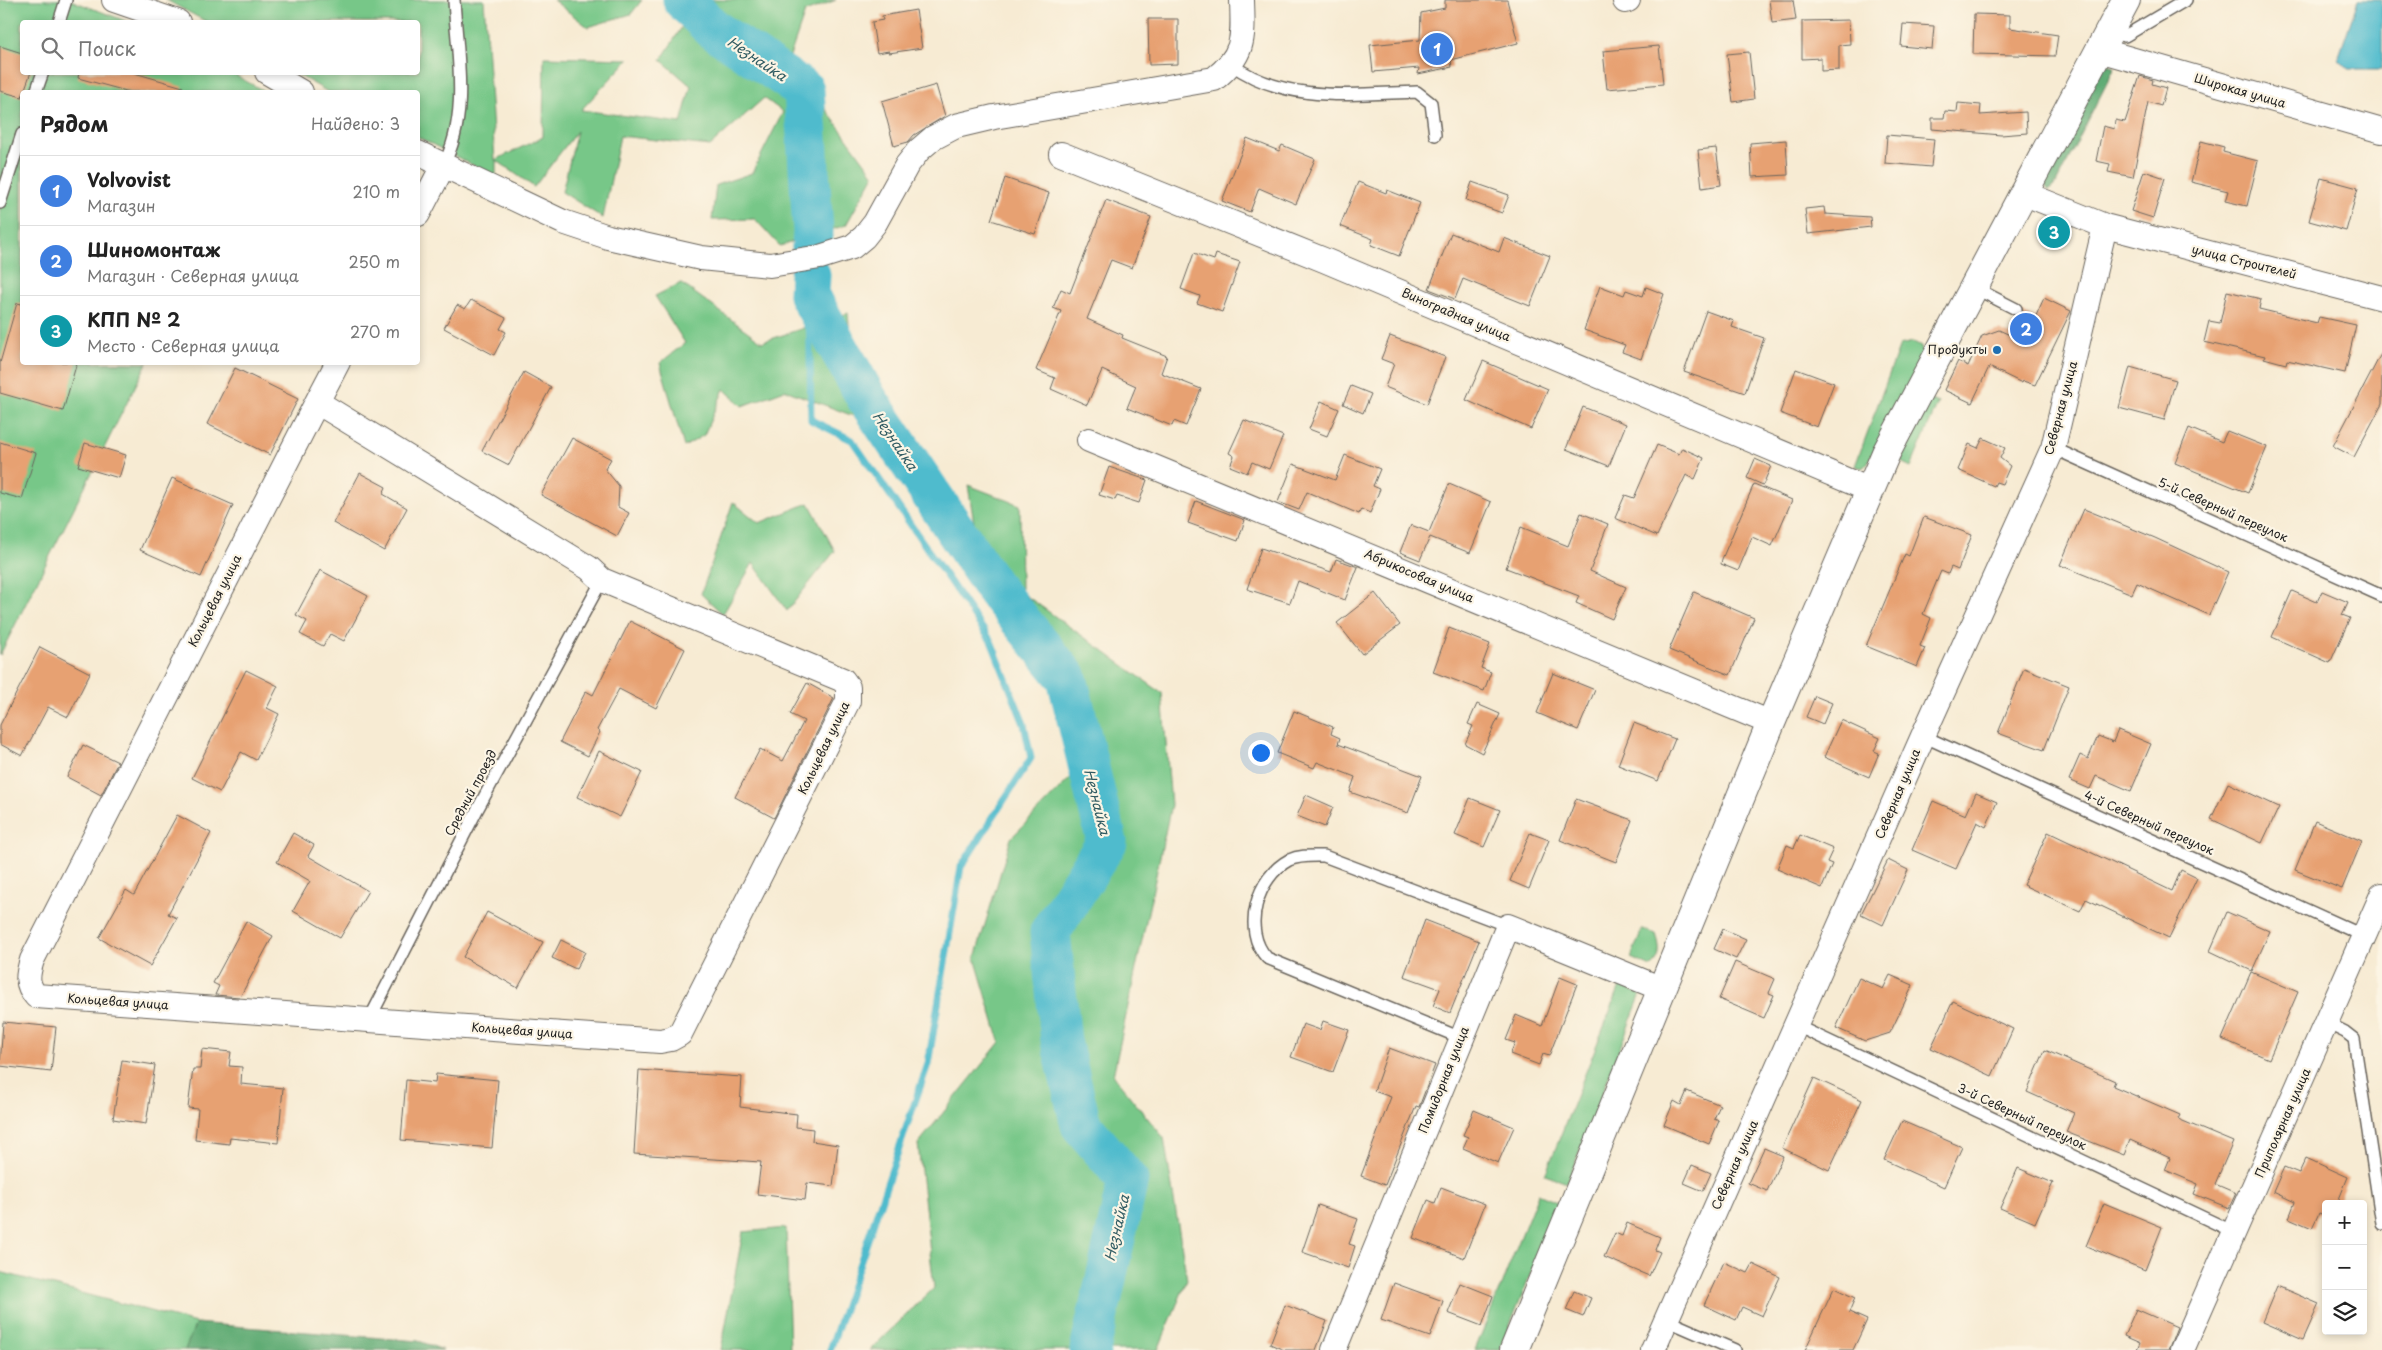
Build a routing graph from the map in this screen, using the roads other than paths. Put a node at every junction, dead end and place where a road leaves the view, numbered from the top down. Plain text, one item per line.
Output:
1 (66, 0) edge
2 (454, 0) edge
3 (1242, 0) edge
4 (2126, 0) edge
5 (2186, 0) edge
6 (126, 1) edge
7 (60, 20) edge
8 (173, 20) edge
9 (2104, 41) junction
10 (1231, 64) junction
11 (42, 75) edge
12 (272, 75) edge
13 (37, 90) edge
14 (298, 90) edge
15 (2382, 131) edge
16 (1435, 134) dead end
17 (20, 140) edge
18 (420, 154) edge
19 (1061, 154) dead end
20 (444, 166) junction
21 (2023, 193) junction
22 (0, 203) edge
23 (420, 210) edge
24 (2105, 226) junction
25 (1973, 287) junction
26 (2382, 298) edge
27 (2016, 308) dead end
28 (336, 365) edge
29 (317, 402) junction
30 (1089, 440) dead end
31 (2053, 448) junction
32 (1859, 485) junction
33 (602, 580) junction
34 (2382, 596) edge
35 (1760, 718) junction
36 (1923, 736) junction
37 (2382, 895) edge
38 (1508, 926) junction
39 (2364, 936) junction
40 (1662, 988) junction
41 (369, 1020) junction
42 (2327, 1023) junction
43 (1797, 1026) junction
44 (1460, 1038) junction
45 (2382, 1224) edge
46 (2234, 1232) junction
47 (1666, 1320) junction
48 (1334, 1350) edge
49 (1514, 1350) edge
50 (1653, 1350) edge
51 (1735, 1350) edge
52 (2182, 1350) edge

1 - 7 lane
2 - 20 lane
3 - 10 street
4 - 9 street
5 - 9 lane
6 - 8 street
9 - 15 street, Широкая улица
9 - 21 street
10 - 16 lane
10 - 20 street
11 - 13 lane
12 - 14 street
17 - 22 lane
18 - 20 street
19 - 32 street, Виноградная улица
20 - 23 street
21 - 24 street, улица Строителей
21 - 25 street
24 - 26 street, улица Строителей
24 - 31 street, Северная улица
25 - 27 lane
25 - 32 street
28 - 29 street, Кольцевая улица
29 - 33 street, Кольцевая улица
29 - 41 street, Кольцевая улица
30 - 35 street, Абрикосовая улица
31 - 34 lane, 5-й Северный переулок
31 - 36 street, Северная улица
32 - 35 street
33 - 41 lane, Средний проезд
33 - 41 street, Кольцевая улица
35 - 40 street
36 - 39 lane, 4-й Северный переулок
36 - 43 street, Северная улица
37 - 39 street, Приполярная улица
38 - 40 street
38 - 44 street, Помидорная улица
38 - 44 lane
39 - 42 street, Приполярная улица
40 - 49 street
42 - 45 lane
42 - 46 street, Приполярная улица
43 - 46 lane, 3-й Северный переулок
43 - 47 street, Северная улица
44 - 48 street, Помидорная улица
46 - 52 street, Приполярная улица
47 - 50 street, Северная улица
47 - 51 lane

